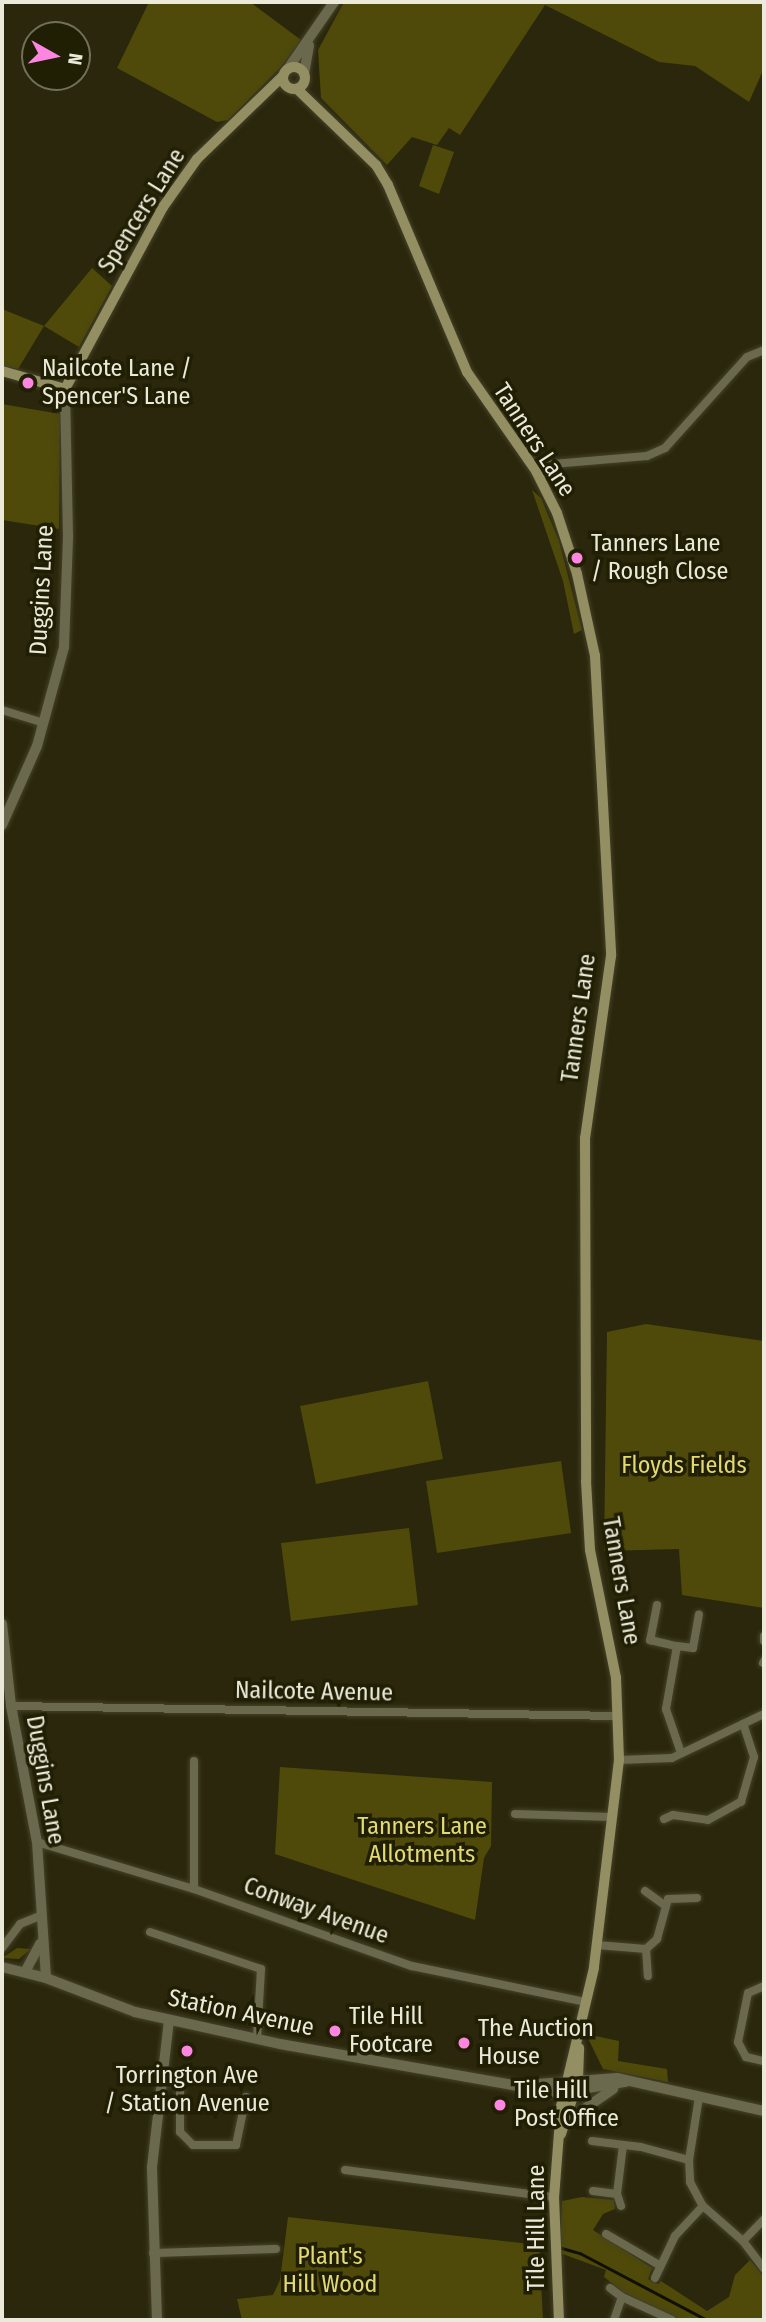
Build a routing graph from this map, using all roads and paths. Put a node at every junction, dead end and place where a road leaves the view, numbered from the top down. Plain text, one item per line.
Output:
1 (334, 2) edge
2 (311, 37) junction
3 (285, 73) junction
4 (304, 74) junction
5 (297, 89) junction
6 (764, 350) edge
7 (2, 371) edge
8 (65, 389) junction
9 (536, 471) junction
10 (2, 710) edge
11 (44, 723) junction
12 (2, 825) edge
13 (657, 1605) dead end
14 (699, 1615) dead end
15 (2, 1624) edge
16 (677, 1646) junction
17 (10, 1706) junction
18 (764, 1714) edge
19 (618, 1716) junction
20 (743, 1724) junction
21 (681, 1753) junction
22 (194, 1760) dead end
23 (619, 1760) junction
24 (669, 1803) dead end
25 (515, 1814) dead end
26 (675, 1815) junction
27 (612, 1817) junction
28 (664, 1819) dead end
29 (37, 1842) junction
30 (194, 1889) junction
31 (645, 1891) dead end
32 (696, 1898) dead end
33 (664, 1905) junction
34 (40, 1916) junction
35 (149, 1932) dead end
36 (41, 1944) junction
37 (597, 1945) junction
38 (2, 1948) edge
39 (646, 1949) junction
40 (2, 1967) edge
41 (25, 1972) junction
42 (648, 1976) dead end
43 (46, 1978) junction
44 (764, 1986) edge
45 (586, 2002) junction
46 (169, 2021) junction
47 (257, 2039) junction
48 (764, 2061) edge
49 (162, 2079) junction
50 (626, 2082) junction
51 (571, 2087) junction
52 (246, 2097) dead end
53 (699, 2097) junction
54 (764, 2111) edge
55 (568, 2120) junction
56 (560, 2136) junction
57 (592, 2141) dead end
58 (623, 2145) junction
59 (689, 2160) junction
60 (345, 2170) dead end
61 (593, 2191) dead end
62 (617, 2193) junction
63 (554, 2197) junction
64 (621, 2206) dead end
65 (703, 2206) junction
66 (764, 2219) edge
67 (606, 2234) dead end
68 (743, 2241) junction
69 (276, 2249) dead end
70 (153, 2253) junction
71 (659, 2265) junction
72 (764, 2269) edge
73 (655, 2278) dead end
74 (610, 2288) dead end
75 (622, 2297) junction
76 (157, 2320) edge
77 (559, 2320) edge
78 (614, 2320) edge
79 (672, 2320) edge

1 - 2 street, Spencers Lane
2 - 3 street, Spencers Lane
2 - 4 street, Spencers Lane
3 - 4 main road
3 - 5 main road
3 - 8 main road, Spencers Lane
4 - 5 main road
5 - 9 main road, Tanners Lane
6 - 9 street
7 - 8 main road
8 - 11 street, Duggins Lane
9 - 19 main road, Tanners Lane
10 - 11 street
11 - 12 street, Duggins Lane
13 - 16 street
14 - 16 street
15 - 17 street, Duggins Lane
16 - 21 street
17 - 19 street, Nailcote Avenue
17 - 29 street, Duggins Lane
18 - 20 street
19 - 23 main road, Tanners Lane
20 - 21 street
20 - 26 street
21 - 23 street
22 - 30 street
23 - 27 main road, Tanners Lane
24 - 26 street
25 - 27 street
26 - 28 street
27 - 37 main road, Tanners Lane
29 - 30 street, Conway Avenue
29 - 34 street, Duggins Lane
30 - 45 street, Conway Avenue
31 - 33 street
32 - 33 street
33 - 39 street
34 - 36 street, Duggins Lane
34 - 38 street
35 - 47 street
36 - 41 street
36 - 43 street, Duggins Lane
37 - 39 street
37 - 45 main road, Tanners Lane
39 - 42 street
40 - 41 street, Station Avenue
41 - 43 street, Station Avenue
43 - 46 street, Station Avenue
44 - 48 street
45 - 51 main road, Tanners Lane
46 - 47 street, Station Avenue
46 - 49 street
47 - 51 street, Station Avenue
49 - 52 street
49 - 70 street
50 - 51 street, Station Avenue
50 - 53 street, Station Avenue
50 - 55 street
51 - 55 main road, Tile Hill Lane
51 - 56 main road, Tile Hill Lane
53 - 54 street, Station Avenue
53 - 59 street
55 - 56 main road, Tile Hill Lane
56 - 63 main road, Tile Hill Lane
57 - 58 street
58 - 59 street
58 - 62 street
59 - 65 street
60 - 63 street
61 - 62 street
62 - 64 street
63 - 77 main road, Tile Hill Lane
65 - 68 street
65 - 71 street
66 - 68 street
67 - 71 street
68 - 72 street
69 - 70 street
70 - 76 street
71 - 73 street
74 - 75 street
75 - 78 street
75 - 79 street

